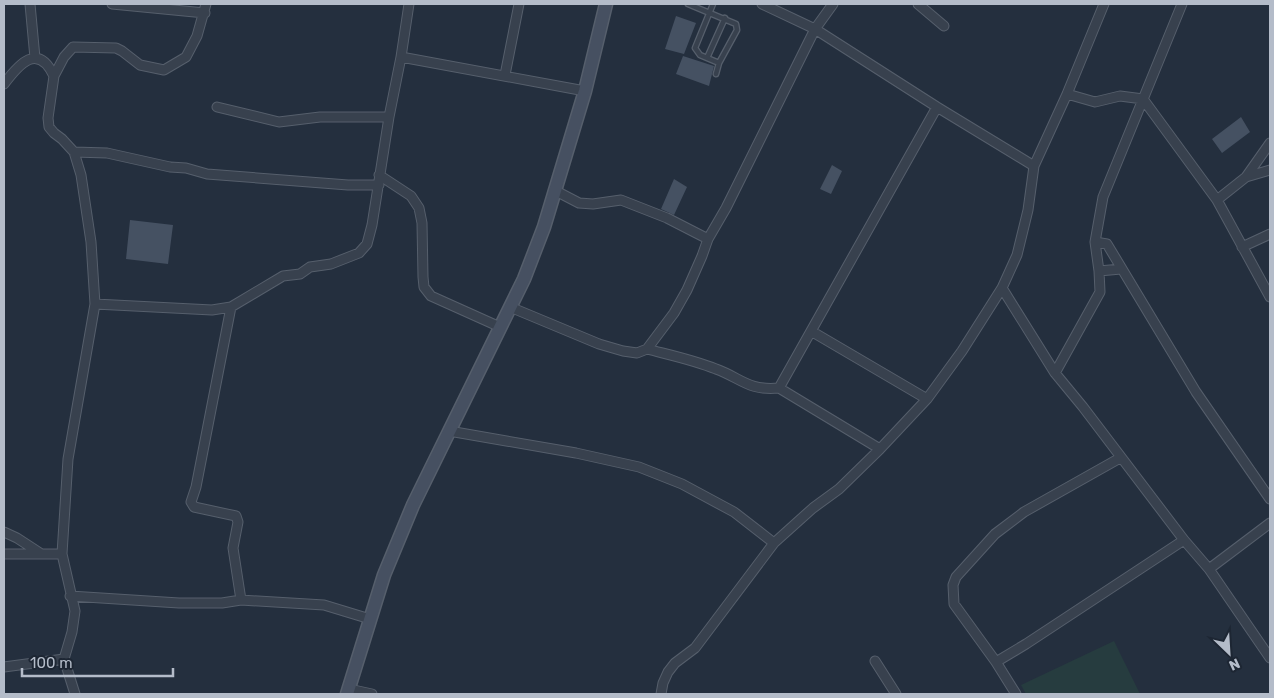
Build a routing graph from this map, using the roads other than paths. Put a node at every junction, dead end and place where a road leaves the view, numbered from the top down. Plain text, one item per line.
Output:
1 (30, 4) edge
2 (112, 4) edge
3 (409, 4) edge
4 (519, 4) edge
5 (606, 4) edge
6 (688, 4) edge
7 (713, 4) edge
8 (762, 4) edge
9 (833, 4) edge
10 (918, 4) edge
11 (1104, 4) edge
12 (1182, 4) edge
13 (205, 8) edge
14 (710, 12) junction
15 (725, 18) junction
16 (944, 26) dead end
17 (815, 29) junction
18 (401, 57) junction
19 (35, 58) junction
20 (707, 58) junction
21 (719, 63) junction
22 (716, 74) dead end
23 (505, 75) junction
24 (54, 76) junction
25 (4, 84) edge
26 (584, 91) junction
27 (1067, 94) junction
28 (1143, 99) junction
29 (216, 107) dead end
30 (937, 107) junction
31 (389, 117) junction
32 (1270, 143) edge
33 (74, 152) junction
34 (1034, 166) junction
35 (1270, 170) edge
36 (379, 175) junction
37 (1246, 177) junction
38 (379, 185) junction
39 (554, 190) junction
40 (1216, 200) junction
41 (1270, 234) edge
42 (708, 239) junction
43 (1095, 242) junction
44 (1242, 247) junction
45 (1121, 269) junction
46 (1099, 271) junction
47 (1002, 288) junction
48 (1270, 297) edge
49 (95, 304) junction
50 (231, 307) junction
51 (510, 307) junction
52 (500, 327) junction
53 (811, 331) junction
54 (647, 349) junction
55 (1056, 373) junction
56 (778, 388) junction
57 (927, 399) junction
58 (449, 432) junction
59 (880, 449) junction
60 (1120, 458) junction
61 (1270, 499) edge
62 (1270, 523) edge
63 (4, 532) edge
64 (1184, 540) junction
65 (774, 543) junction
66 (4, 554) edge
67 (41, 554) junction
68 (62, 554) junction
69 (1209, 569) junction
70 (70, 596) junction
71 (241, 600) junction
72 (370, 619) junction
73 (1270, 658) edge
74 (64, 659) junction
75 (875, 661) dead end
76 (996, 662) junction
77 (4, 667) edge
78 (348, 692) edge
79 (75, 694) edge
80 (372, 694) edge
81 (661, 694) edge
82 (896, 694) edge
83 (1016, 694) edge

1 - 19 street
2 - 13 street
3 - 18 street
4 - 23 street
5 - 26 street
6 - 14 lane
7 - 14 lane
8 - 17 street
9 - 17 street
10 - 16 street
11 - 27 street
12 - 28 street
13 - 24 street
14 - 15 lane
14 - 20 lane
15 - 20 lane
15 - 21 lane
17 - 30 street
17 - 42 street
18 - 23 street
18 - 31 street
19 - 24 street
19 - 25 street
20 - 21 lane
21 - 22 lane
23 - 26 street
24 - 33 street
26 - 39 street
27 - 28 street
27 - 34 street
28 - 40 street
28 - 43 street
29 - 31 street
30 - 34 street
30 - 53 street
31 - 36 street
32 - 37 street
33 - 38 street
33 - 49 street
34 - 47 street
35 - 37 street
36 - 38 street
36 - 52 street
37 - 40 street
38 - 50 street
39 - 42 street
39 - 51 street
40 - 44 street
41 - 44 street
42 - 54 street
43 - 45 street
43 - 46 street
44 - 48 street
45 - 46 street
45 - 61 street
46 - 55 street
47 - 55 street
47 - 57 street
49 - 50 street
49 - 68 street
50 - 71 street
51 - 52 street
51 - 54 street
52 - 58 street
53 - 56 street
53 - 57 street
54 - 56 street
55 - 60 street
56 - 59 street
57 - 59 street
58 - 65 street
58 - 72 street
59 - 65 street
60 - 64 street
60 - 76 street
62 - 69 street
63 - 67 street
64 - 69 street
64 - 76 street
65 - 81 street
66 - 67 street
67 - 68 street
68 - 70 street
69 - 73 street
70 - 71 street
70 - 74 street
71 - 72 street
72 - 78 street
74 - 77 street
74 - 79 street
75 - 82 street
76 - 83 street
78 - 80 street

